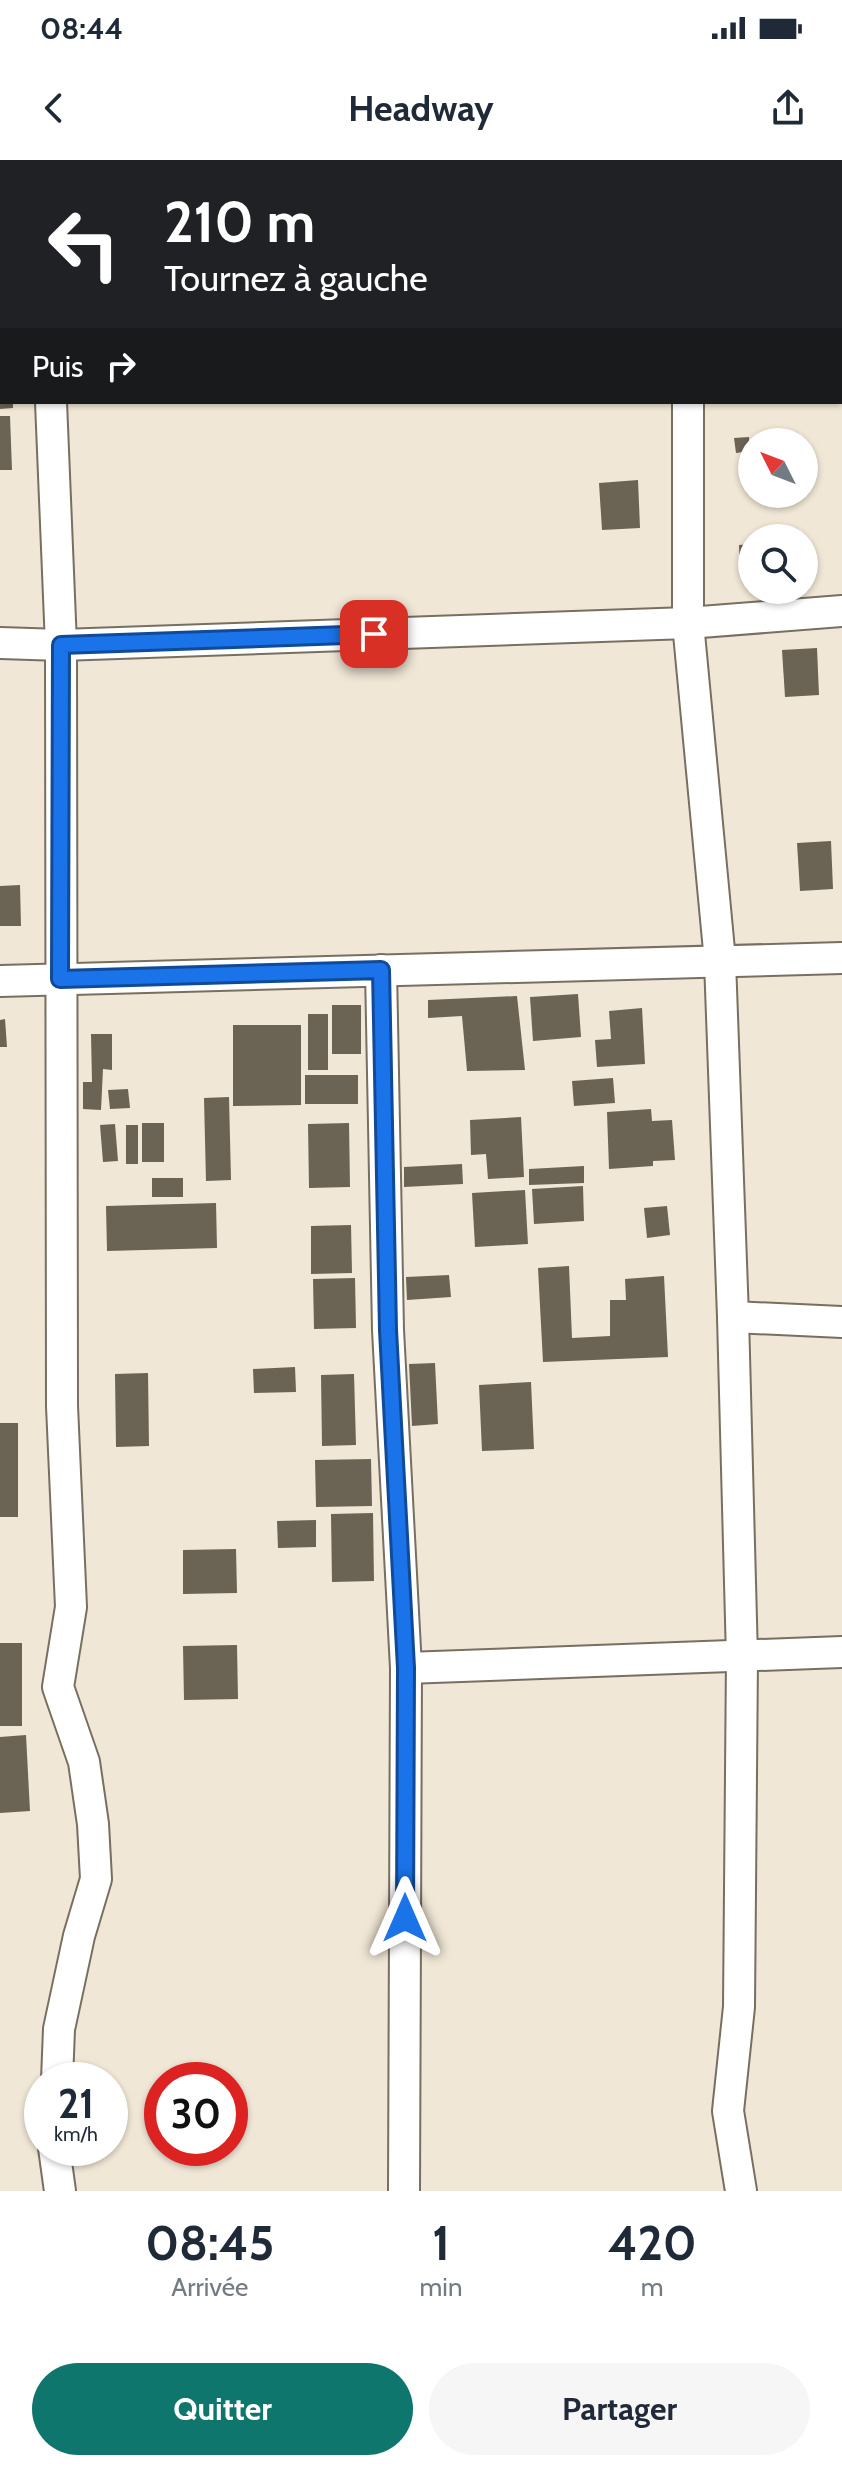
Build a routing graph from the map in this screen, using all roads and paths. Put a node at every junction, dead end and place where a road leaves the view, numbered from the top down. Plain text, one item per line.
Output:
1 (51, 404) edge
2 (688, 404) edge
3 (842, 611) edge
4 (688, 623) junction
5 (0, 643) edge
6 (61, 645) junction
7 (842, 958) edge
8 (720, 961) junction
9 (381, 970) junction
10 (60, 979) junction
11 (0, 981) edge
12 (733, 1317) junction
13 (842, 1322) edge
14 (842, 1652) edge
15 (742, 1658) junction
16 (406, 1668) junction
17 (58, 2062) edge
18 (57, 2166) edge
19 (60, 2191) edge
20 (404, 2191) edge
21 (741, 2191) edge

1 - 6 street
2 - 4 street
3 - 4 street
4 - 6 street
4 - 8 street
5 - 6 street
6 - 10 street
7 - 8 street
8 - 9 street
8 - 12 street
9 - 10 street
9 - 16 street
10 - 11 street
10 - 17 street
12 - 13 street
12 - 15 street
14 - 15 street
15 - 16 street
15 - 21 street
16 - 20 street
18 - 19 street

